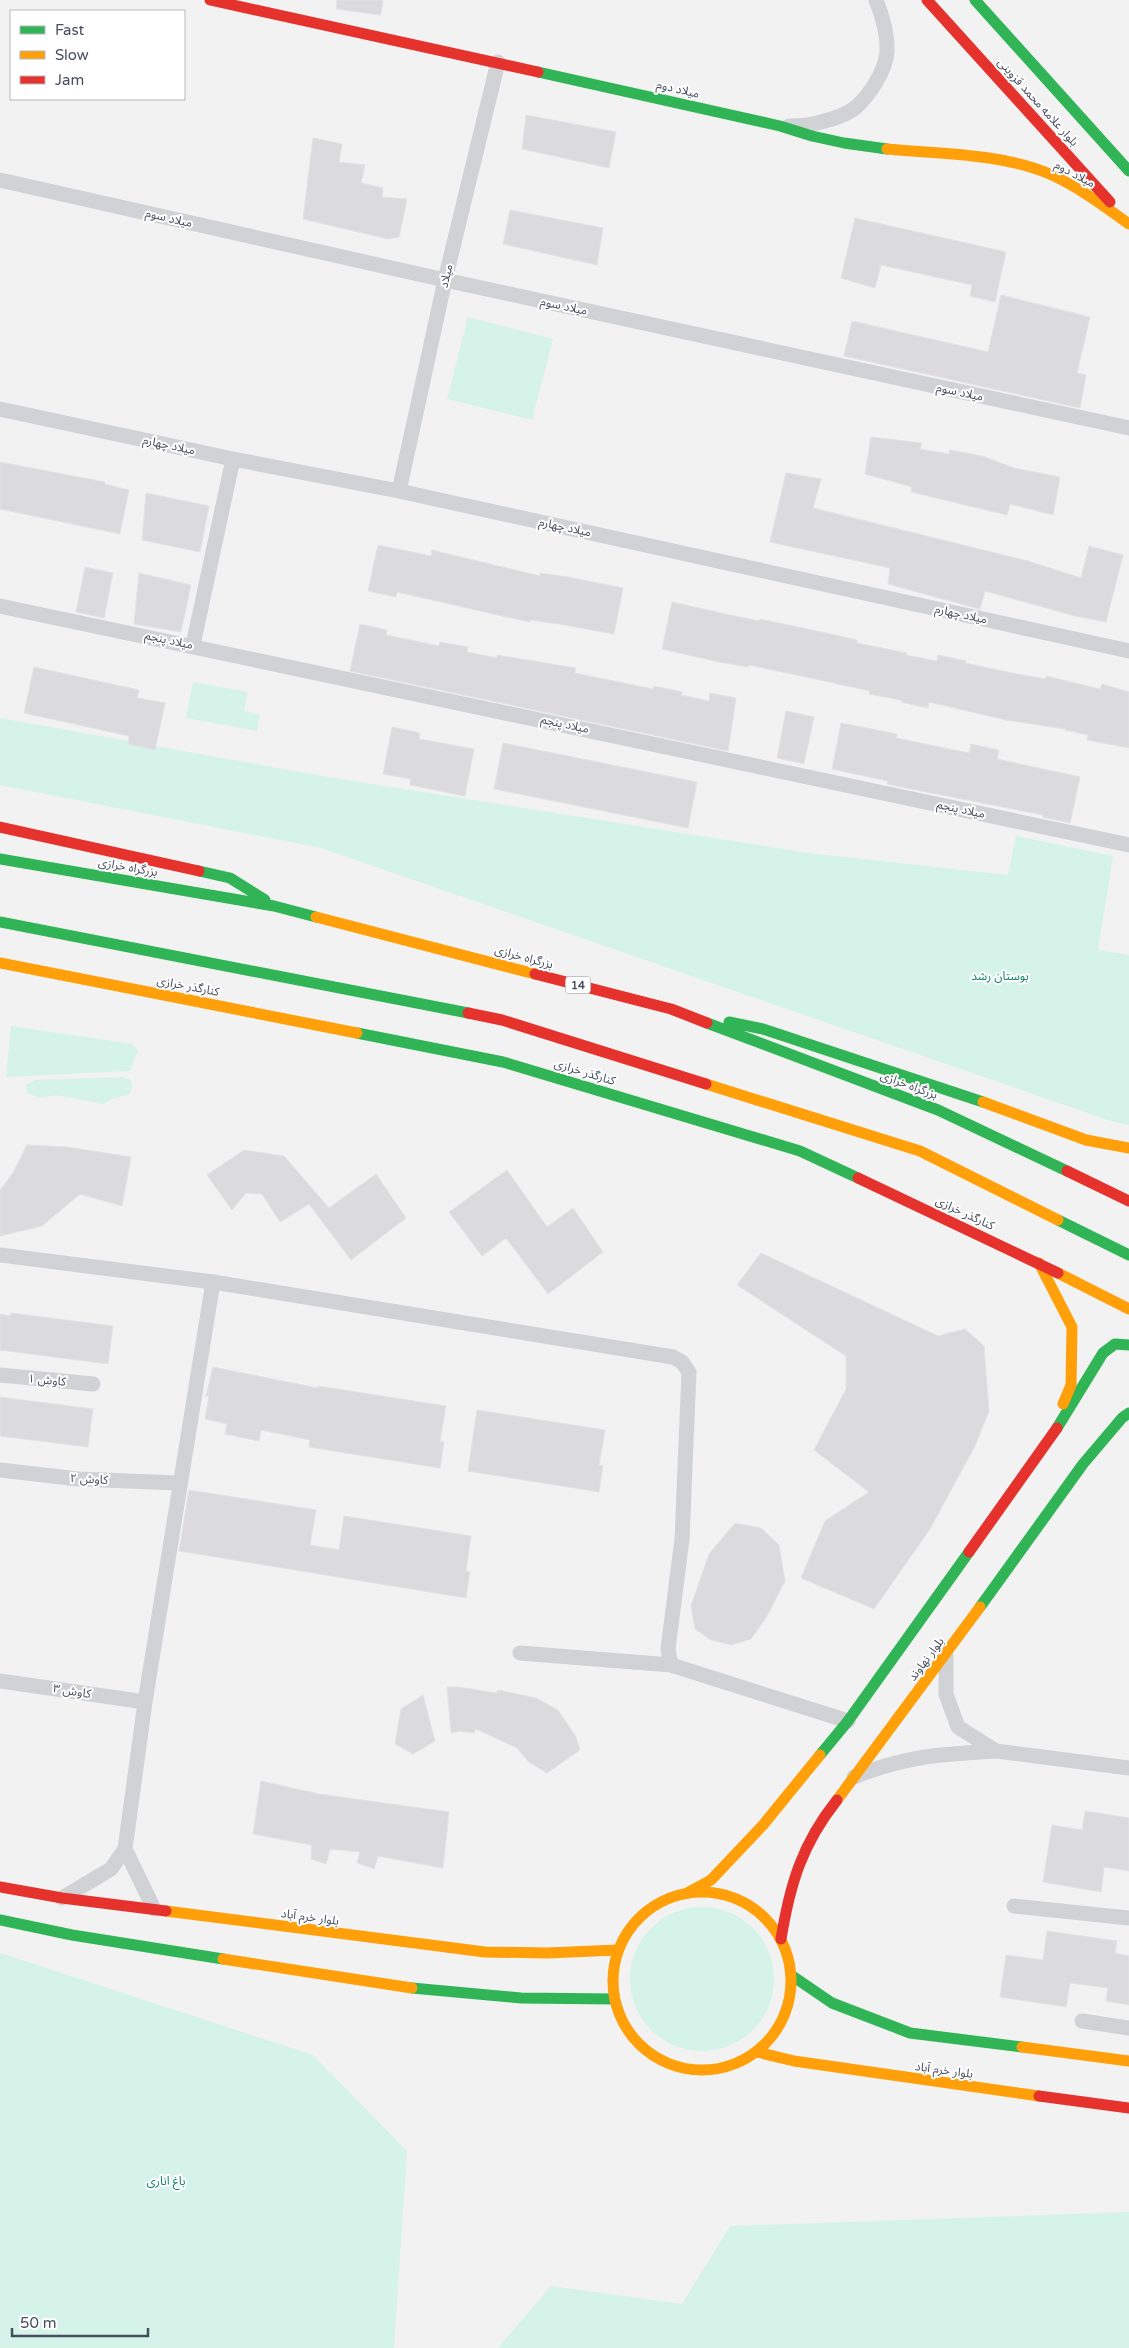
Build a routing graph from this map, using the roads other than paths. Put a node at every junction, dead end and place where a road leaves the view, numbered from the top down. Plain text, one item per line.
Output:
1 (210, 0) edge
2 (876, 0) edge
3 (927, 0) edge
4 (975, 0) edge
5 (498, 62) junction
6 (780, 126) junction
7 (1129, 171) edge
8 (0, 180) edge
9 (1129, 223) edge
10 (445, 280) junction
11 (0, 409) edge
12 (1129, 428) edge
13 (233, 459) junction
14 (399, 491) junction
15 (0, 606) edge
16 (193, 646) junction
17 (1129, 651) edge
18 (0, 827) edge
19 (1129, 844) edge
20 (0, 860) edge
21 (274, 906) junction
22 (0, 922) edge
23 (4, 965) edge
24 (671, 1010) junction
25 (1129, 1148) edge
26 (1129, 1201) edge
27 (0, 1255) edge
28 (1129, 1255) edge
29 (1039, 1263) junction
30 (213, 1282) junction
31 (1129, 1308) edge
32 (1129, 1345) edge
33 (0, 1376) edge
34 (93, 1384) dead end
35 (1129, 1413) edge
36 (1046, 1446) junction
37 (0, 1470) edge
38 (179, 1483) junction
39 (520, 1653) dead end
40 (946, 1655) junction
41 (671, 1665) junction
42 (0, 1680) edge
43 (145, 1702) junction
44 (848, 1721) junction
45 (996, 1750) junction
46 (1129, 1768) edge
47 (852, 1777) junction
48 (125, 1849) junction
49 (0, 1887) edge
50 (687, 1892) junction
51 (62, 1898) junction
52 (1014, 1906) dead end
53 (154, 1909) junction
54 (1129, 1918) edge
55 (0, 1920) edge
56 (781, 1939) junction
57 (617, 1950) junction
58 (791, 1975) junction
59 (614, 1999) junction
60 (1082, 2021) dead end
61 (1129, 2028) edge
62 (757, 2052) junction
63 (1129, 2061) edge
64 (1129, 2108) edge

1 - 5 main road, میلاد دوم
2 - 6 street
3 - 9 main road, بلوار علامه محمد قزوینی
4 - 7 main road, بلوار علامه محمد قزوینی
5 - 6 main road, میلاد دوم
5 - 10 street, میلاد
6 - 9 main road, میلاد دوم
8 - 10 street, میلاد سوم
10 - 12 street, میلاد سوم
10 - 14 street, میلاد
11 - 13 street, میلاد چهارم
13 - 14 street, میلاد چهارم
13 - 16 street
14 - 17 street, میلاد چهارم
15 - 16 street, میلاد پنجم
16 - 19 street, میلاد پنجم
18 - 21 main road
20 - 21 main road, بزرگراه خرازی / 14
21 - 24 main road, بزرگراه خرازی / 14
22 - 28 main road
23 - 29 main road, کنارگذر خرازی
24 - 25 main road
24 - 26 main road, بزرگراه خرازی / 14
27 - 30 street
29 - 31 main road, کنارگذر خرازی
29 - 36 main road
30 - 38 street
30 - 41 street
32 - 36 main road
33 - 34 street, کاوش ۱
35 - 40 main road, بلوار نهاوند
36 - 44 main road
37 - 38 street, کاوش ۲
38 - 43 street
39 - 41 street
40 - 45 street
40 - 47 main road, بلوار نهاوند
41 - 44 street
42 - 43 street, کاوش ۳
43 - 48 street
44 - 50 main road
45 - 46 street
45 - 47 street
47 - 56 main road, بلوار نهاوند
48 - 51 street
48 - 53 street
49 - 51 main road, بلوار خرم آباد
50 - 56 main road
50 - 57 main road
51 - 53 main road, بلوار خرم آباد
52 - 54 street
53 - 57 main road, بلوار خرم آباد
55 - 59 main road
56 - 58 main road
57 - 59 main road
58 - 62 main road
58 - 63 main road
59 - 62 main road
60 - 61 street
62 - 64 main road, بلوار خرم آباد

